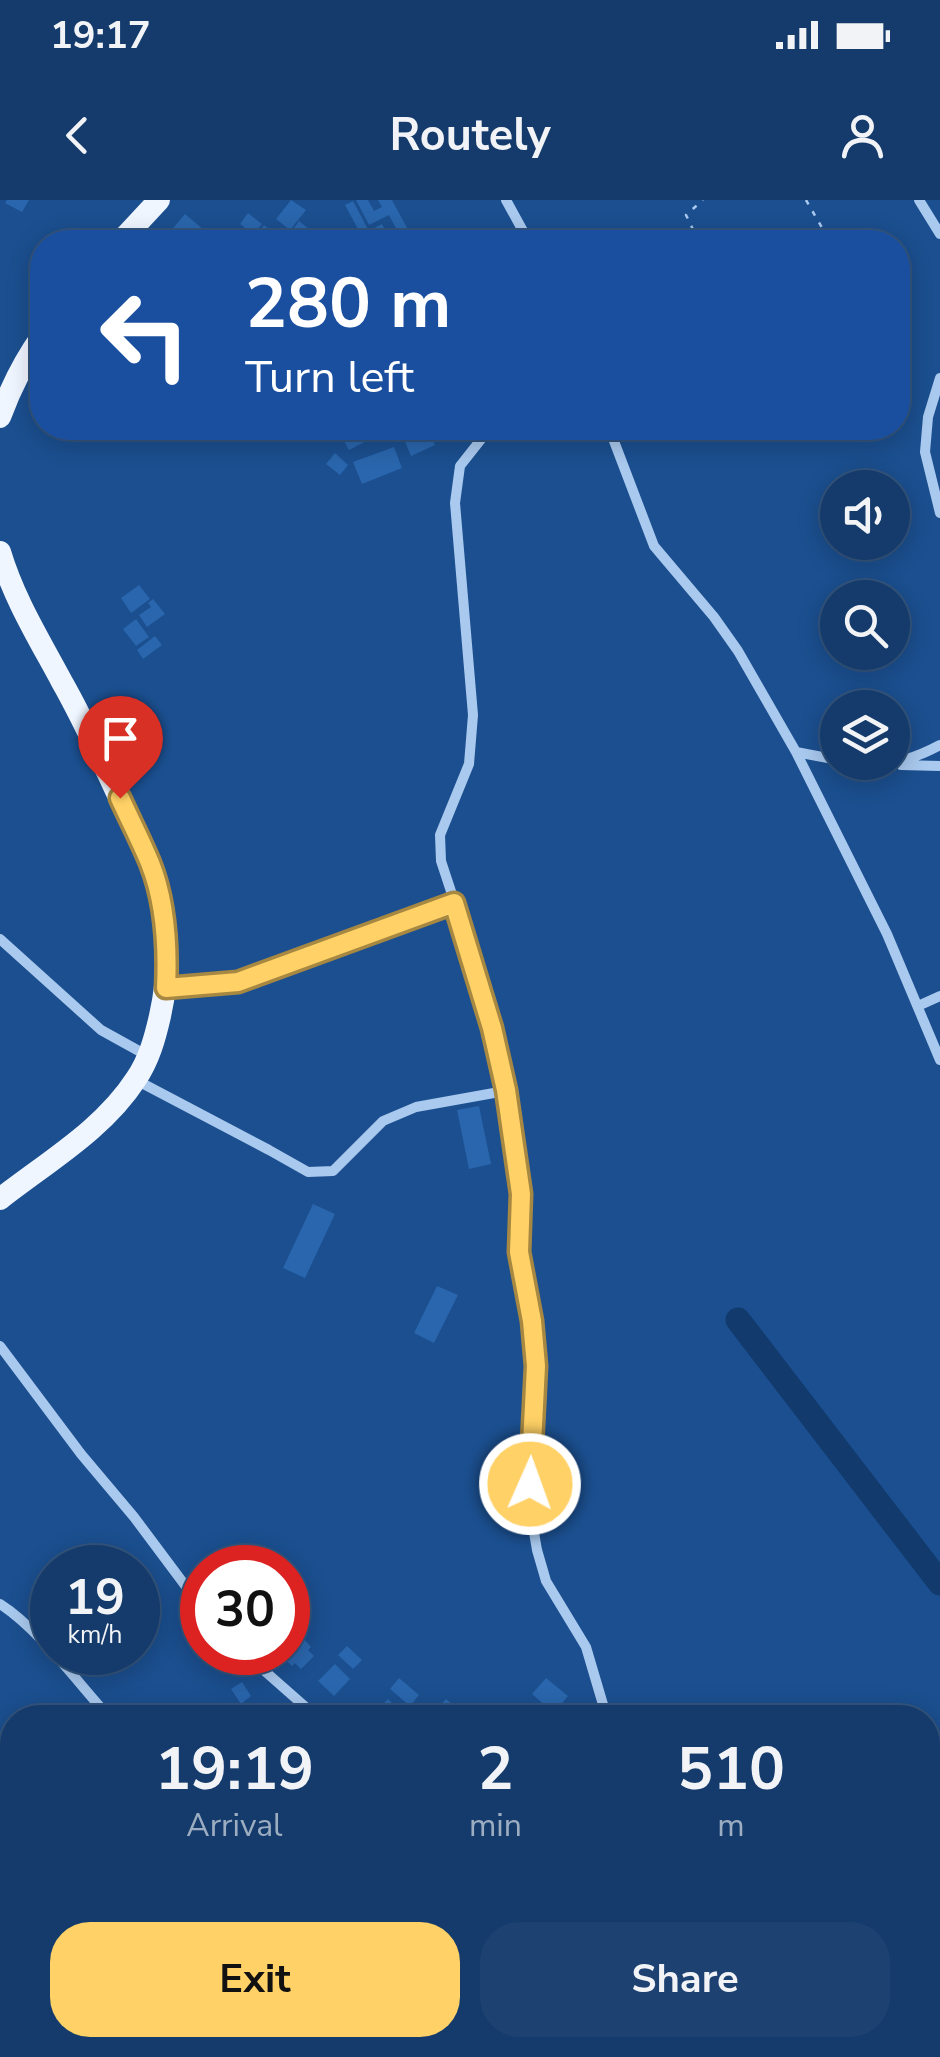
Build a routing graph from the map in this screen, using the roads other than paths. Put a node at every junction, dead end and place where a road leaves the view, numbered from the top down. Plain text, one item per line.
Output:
1 (159, 200) edge
2 (506, 200) edge
3 (919, 200) edge
4 (131, 230) edge
5 (522, 230) edge
6 (940, 234) edge
7 (30, 352) edge
8 (940, 378) edge
9 (0, 417) edge
10 (481, 440) edge
11 (614, 440) edge
12 (940, 514) edge
13 (0, 552) edge
14 (940, 746) edge
15 (796, 752) junction
16 (820, 757) edge
17 (910, 758) edge
18 (910, 765) edge
19 (940, 766) edge
20 (454, 903) junction
21 (0, 939) edge
22 (166, 988) junction
23 (940, 996) edge
24 (918, 1006) junction
25 (148, 1056) junction
26 (940, 1060) edge
27 (136, 1080) junction
28 (506, 1090) junction
29 (0, 1199) edge
30 (0, 1346) edge
31 (180, 1579) edge
32 (0, 1604) edge
33 (268, 1675) edge
34 (98, 1705) edge
35 (303, 1705) edge
36 (603, 1705) edge

1 - 4 main road
2 - 5 street
3 - 6 street
7 - 9 main road
8 - 12 street
10 - 20 street
11 - 15 street
13 - 22 main road
14 - 17 street
15 - 16 street
15 - 24 street
18 - 19 street
20 - 22 street
20 - 28 street
21 - 25 street
22 - 25 main road
23 - 24 street
24 - 26 street
25 - 27 main road
27 - 28 street
27 - 29 main road
28 - 36 street
30 - 31 street
32 - 34 street
33 - 35 street

